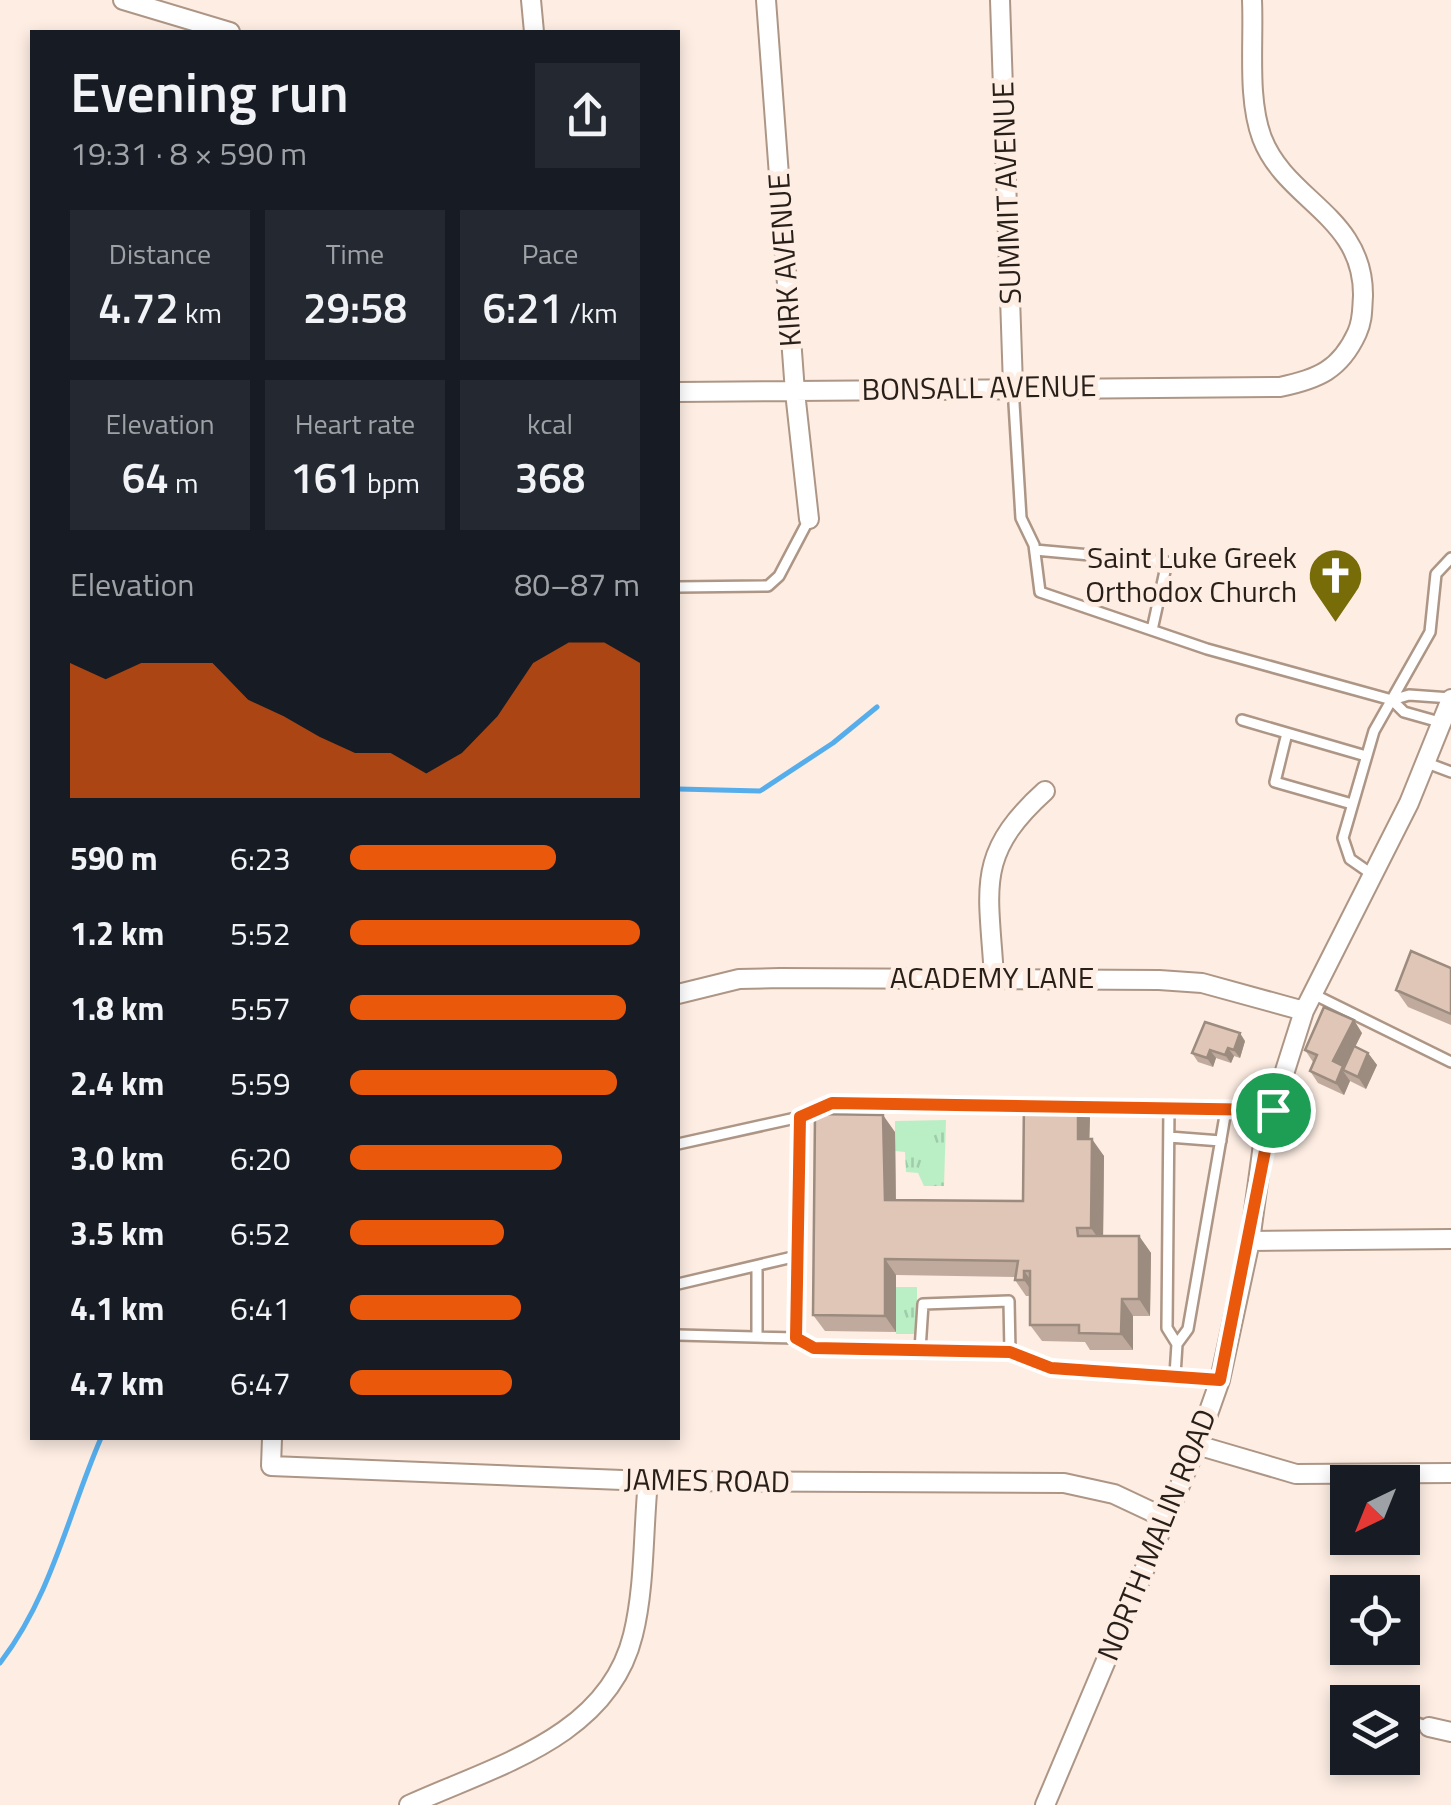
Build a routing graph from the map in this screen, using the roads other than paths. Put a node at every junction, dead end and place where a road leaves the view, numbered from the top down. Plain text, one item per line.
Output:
1 (123, 0) edge
2 (531, 0) edge
3 (766, 0) edge
4 (1000, 0) edge
5 (1252, 0) edge
6 (223, 30) edge
7 (534, 30) edge
8 (1013, 386) junction
9 (680, 392) edge
10 (795, 392) junction
11 (809, 519) joint
12 (1035, 550) junction
13 (1451, 558) edge
14 (680, 587) edge
15 (1152, 630) junction
16 (1451, 699) edge
17 (1392, 700) junction
18 (1242, 720) dead end
19 (1444, 723) junction
20 (1287, 733) junction
21 (1366, 756) junction
22 (1427, 762) junction
23 (1451, 772) edge
24 (1045, 790) dead end
25 (1352, 804) junction
26 (1373, 875) junction
27 (994, 977) junction
28 (680, 994) edge
29 (1312, 994) junction
30 (1304, 1011) junction
31 (1451, 1062) edge
32 (1050, 1105) edge
33 (1070, 1106) edge
34 (1170, 1106) junction
35 (1226, 1110) junction
36 (1273, 1110) junction
37 (800, 1117) junction
38 (1169, 1137) junction
39 (1221, 1140) junction
40 (680, 1144) edge
41 (1451, 1240) edge
42 (1250, 1242) junction
43 (797, 1256) junction
44 (756, 1266) junction
45 (680, 1284) edge
46 (680, 1335) edge
47 (757, 1337) junction
48 (796, 1338) junction
49 (1177, 1344) junction
50 (920, 1350) junction
51 (1010, 1352) junction
52 (1175, 1374) junction
53 (1220, 1380) junction
54 (272, 1440) edge
55 (1197, 1445) junction
56 (1451, 1472) edge
57 (648, 1482) junction
58 (1165, 1518) junction
59 (1420, 1724) edge
60 (1430, 1727) joint
61 (1451, 1732) edge
62 (409, 1805) edge
63 (1045, 1805) edge

1 - 6 street
2 - 7 street
3 - 10 street, KIRK AVENUE
4 - 8 street, SUMMIT AVENUE
5 - 8 street, BONSALL AVENUE
8 - 10 street, BONSALL AVENUE
8 - 12 lane
9 - 10 street, BONSALL AVENUE
10 - 11 street, KIRK AVENUE
11 - 14 lane
12 - 15 lane
12 - 15 lane
13 - 17 lane
15 - 17 lane
16 - 17 lane
16 - 19 street, NORTH MALIN ROAD
17 - 19 lane
17 - 21 lane
18 - 20 lane
19 - 22 street, NORTH MALIN ROAD
20 - 21 lane
20 - 25 lane
21 - 25 lane
22 - 23 lane
22 - 26 street, NORTH MALIN ROAD
24 - 27 street
25 - 26 lane
26 - 29 street, NORTH MALIN ROAD
27 - 28 street, ACADEMY LANE
27 - 30 street, ACADEMY LANE
29 - 30 street, NORTH MALIN ROAD
29 - 31 lane
30 - 36 street, NORTH MALIN ROAD
32 - 37 lane
33 - 34 lane
34 - 35 lane
34 - 38 lane
35 - 36 lane
35 - 39 lane
36 - 42 street, NORTH MALIN ROAD
37 - 40 lane
37 - 43 lane
38 - 39 lane
38 - 49 lane
39 - 49 lane
41 - 42 street
42 - 53 street, NORTH MALIN ROAD
43 - 44 lane
43 - 48 lane
44 - 45 lane
44 - 47 lane
46 - 47 lane
47 - 48 lane
48 - 50 lane
49 - 52 lane
50 - 51 lane
50 - 51 lane
51 - 52 lane
52 - 53 lane
53 - 55 street, NORTH MALIN ROAD
54 - 57 street, JAMES ROAD
55 - 56 street
55 - 58 street, NORTH MALIN ROAD
57 - 58 street, JAMES ROAD
57 - 62 street
58 - 63 street, NORTH MALIN ROAD
59 - 60 lane
60 - 61 street

